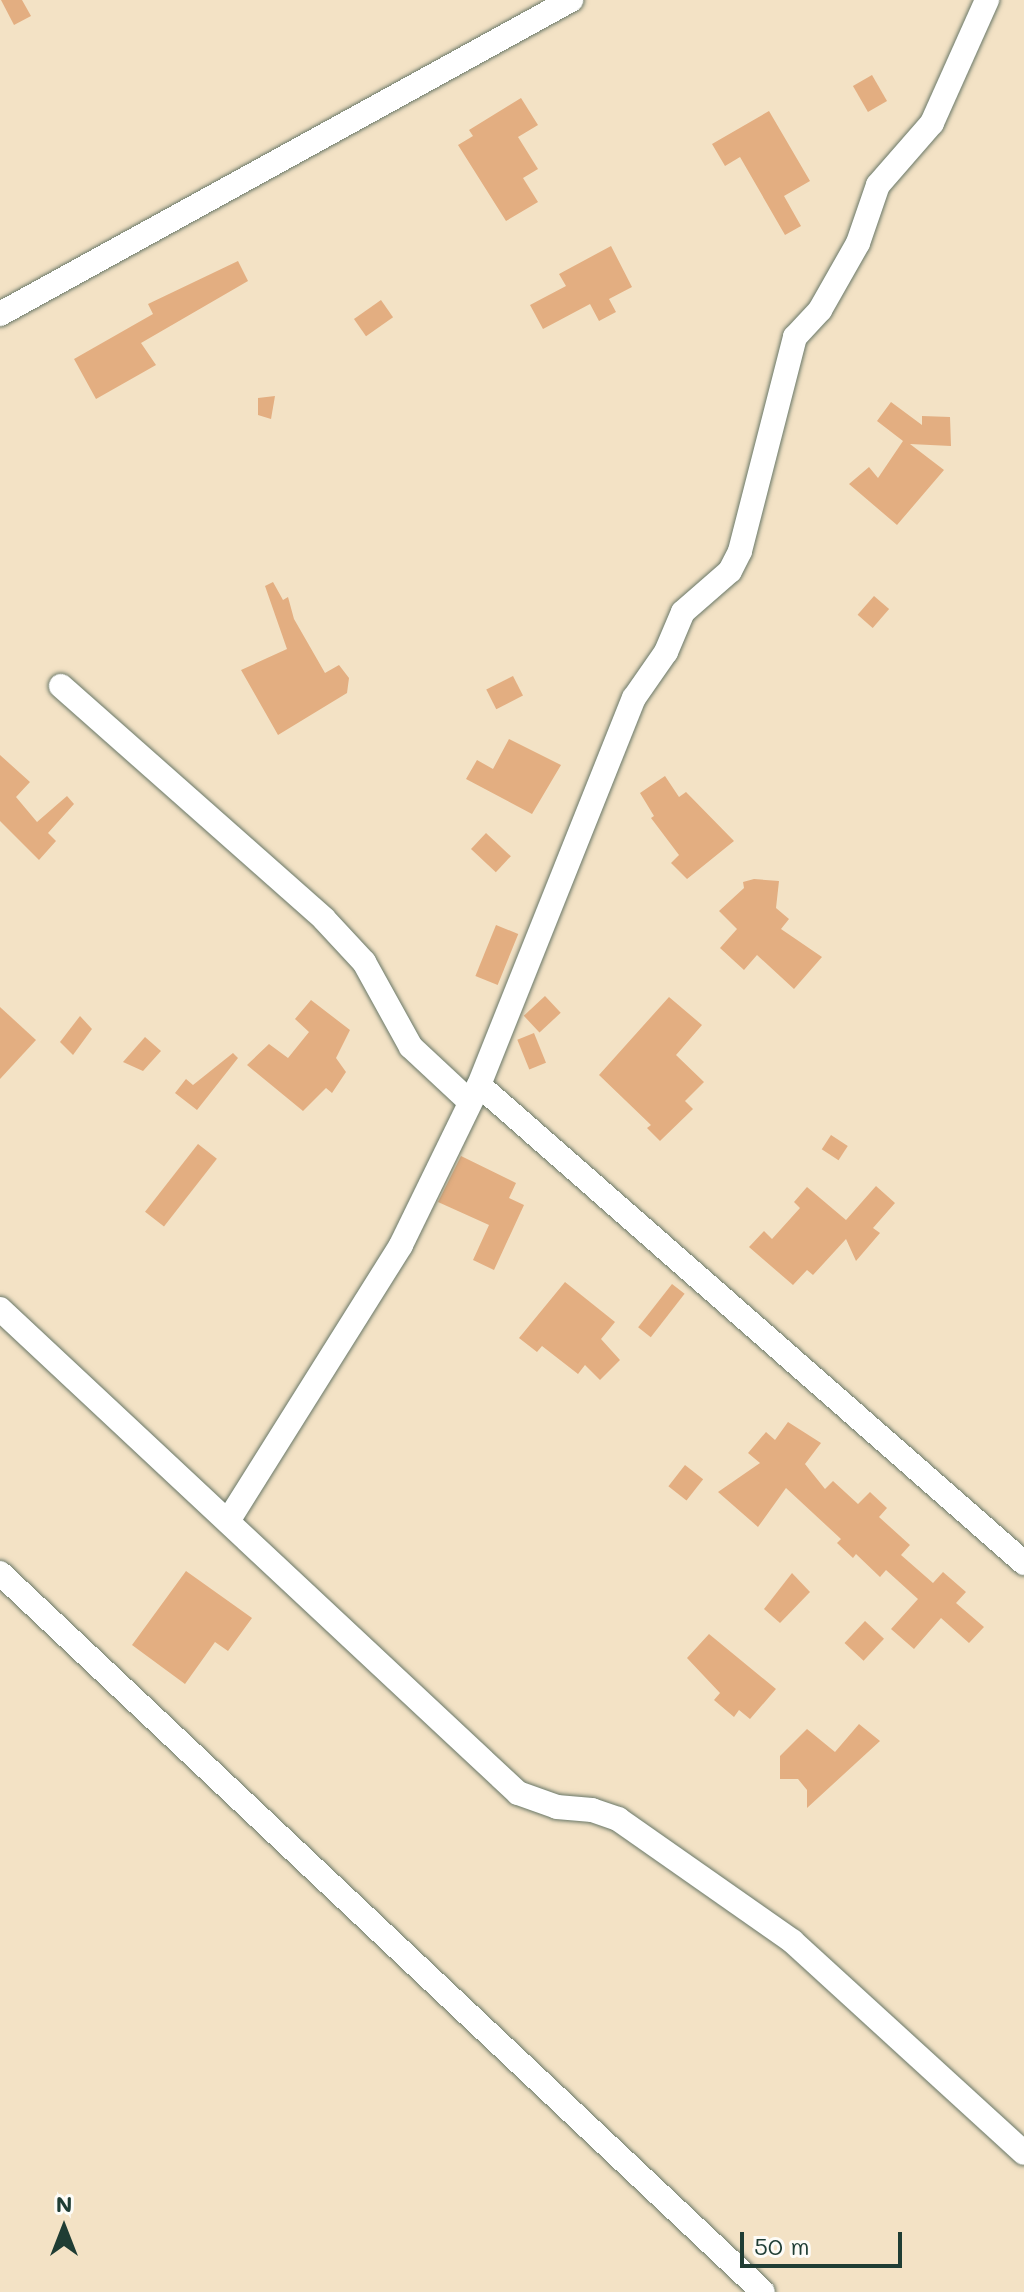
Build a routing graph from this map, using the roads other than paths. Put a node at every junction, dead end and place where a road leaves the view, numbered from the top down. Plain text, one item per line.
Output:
1 (571, 0) edge
2 (987, 0) edge
3 (0, 314) edge
4 (61, 686) dead end
5 (474, 1093) junction
6 (0, 1309) edge
7 (228, 1521) junction
8 (1024, 1563) edge
9 (0, 1573) edge
10 (1024, 2153) edge
11 (763, 2292) edge

1 - 3 street
2 - 5 street
4 - 5 street
5 - 7 street
5 - 8 street
6 - 7 street
7 - 10 street
9 - 11 street

